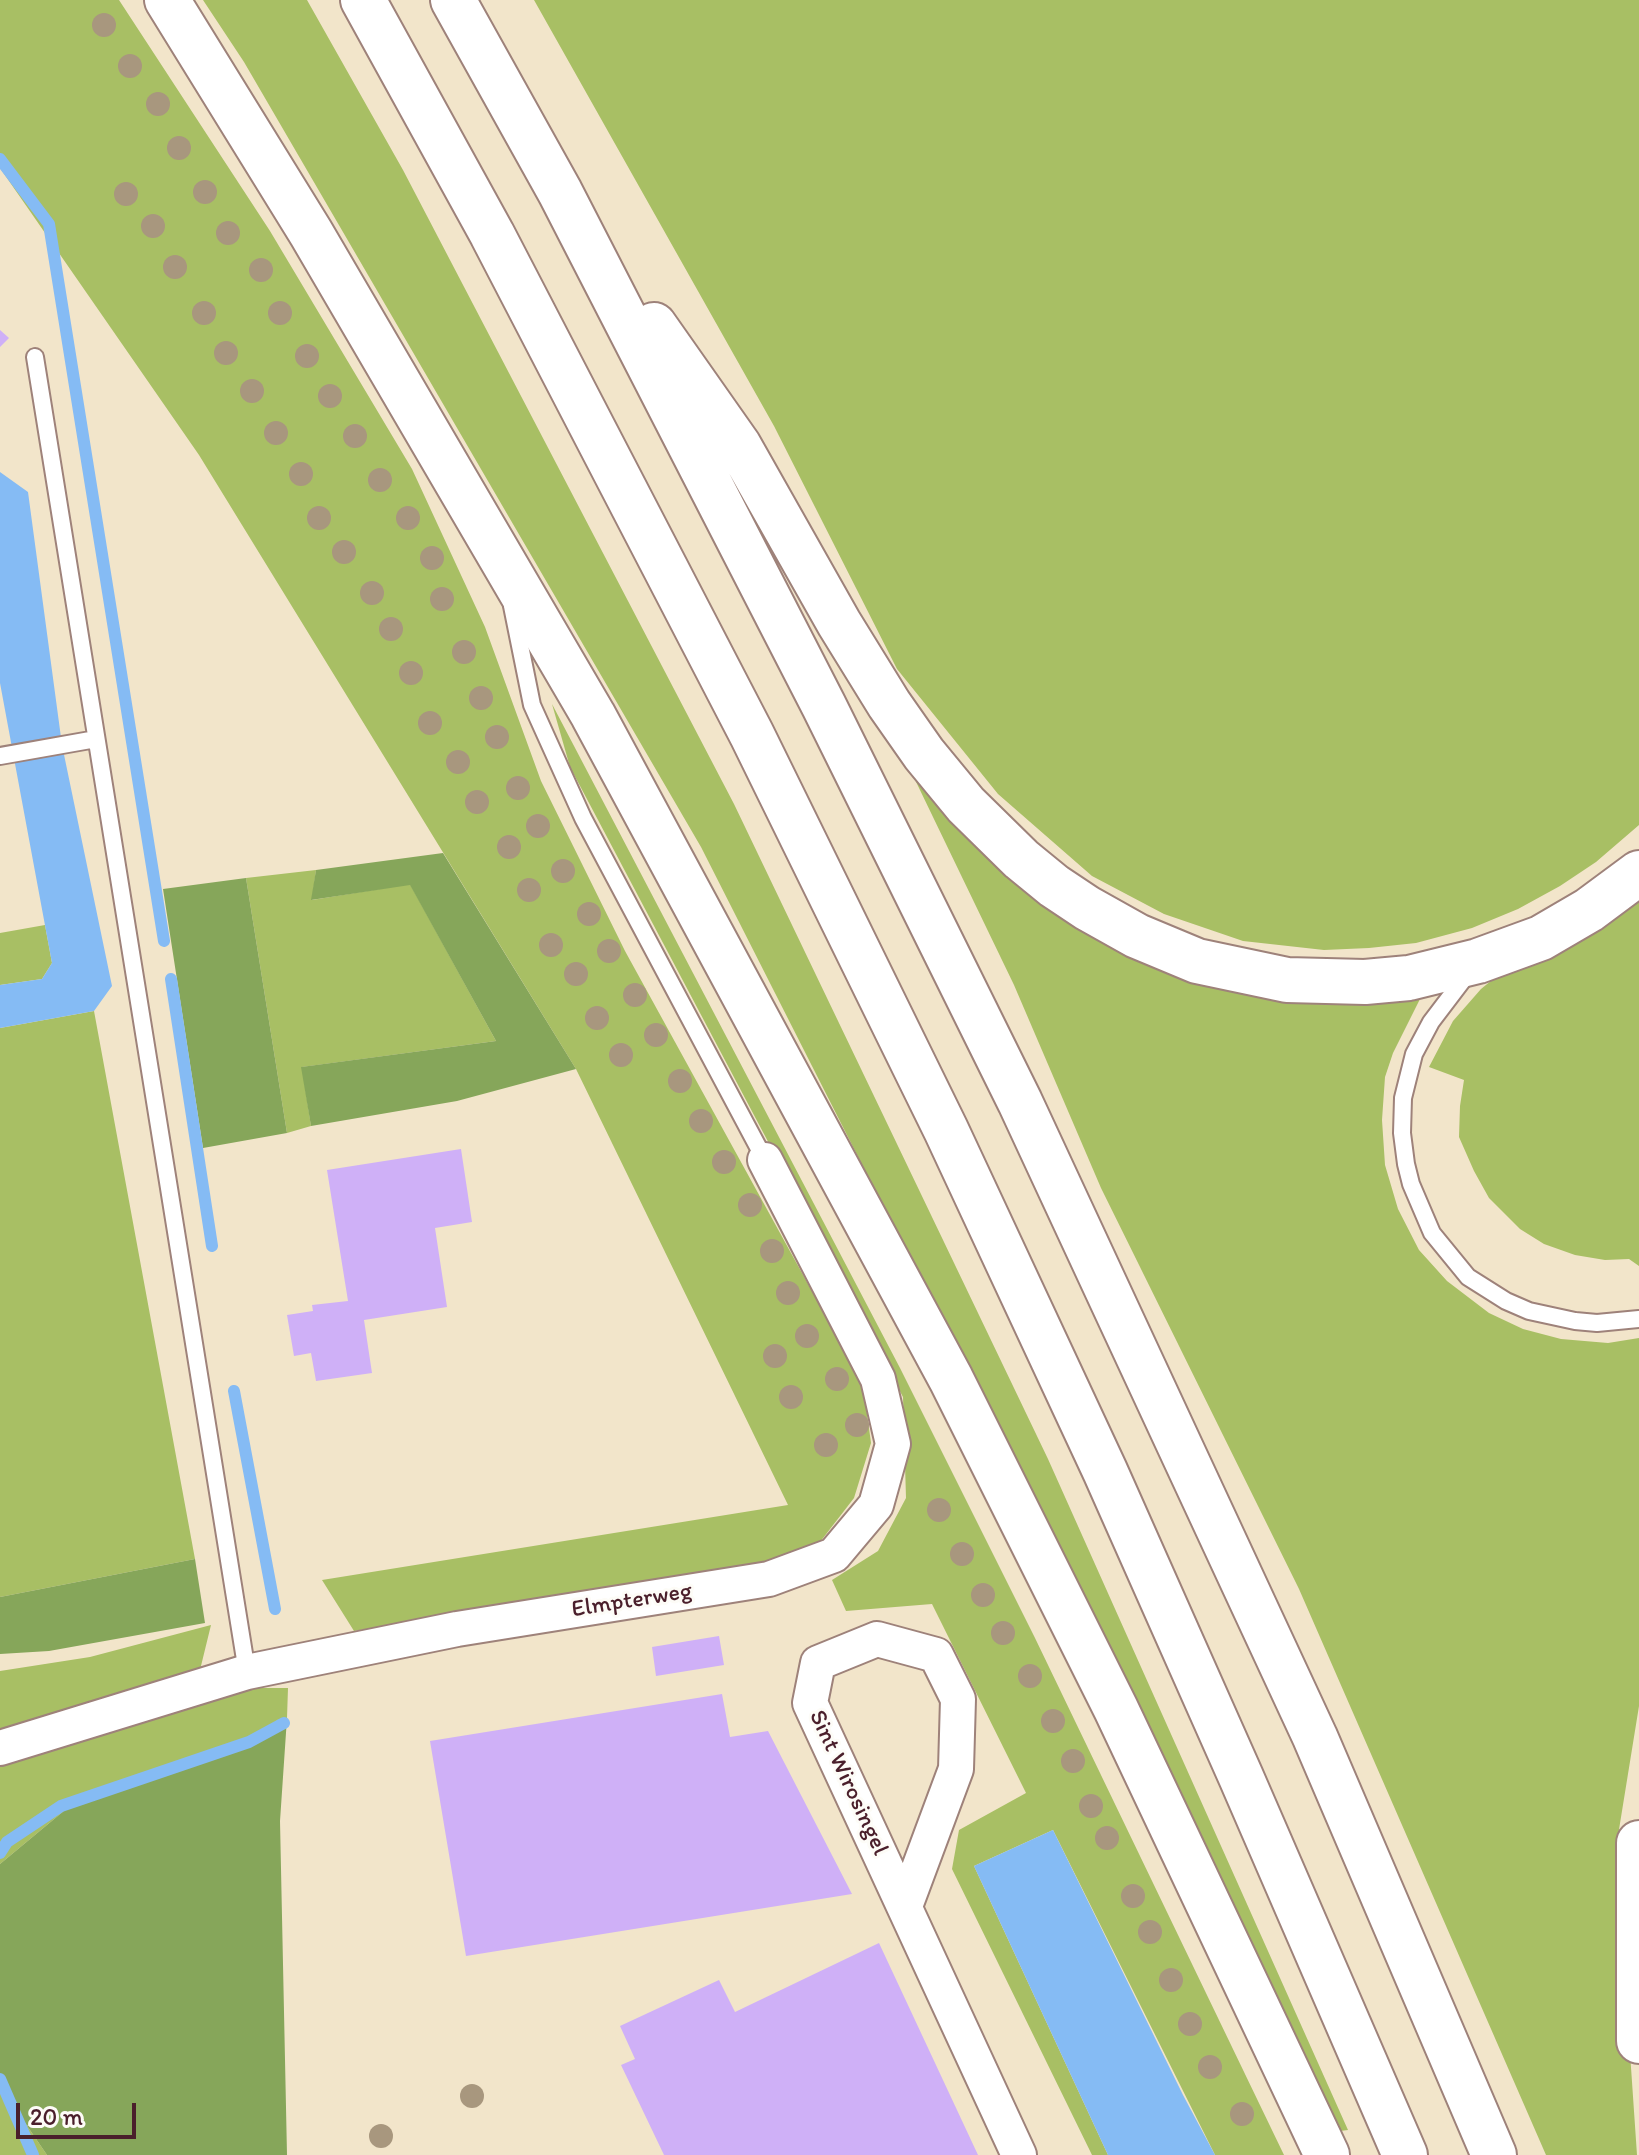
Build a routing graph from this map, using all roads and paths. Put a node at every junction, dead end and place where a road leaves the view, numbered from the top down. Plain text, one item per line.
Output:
1 (167, 0) edge
2 (363, 0) edge
3 (453, 0) edge
4 (560, 192) junction
5 (35, 357) dead end
6 (502, 557) junction
7 (96, 739) junction
8 (4, 755) edge
9 (1639, 873) edge
10 (1478, 961) junction
11 (765, 1160) joint
12 (1639, 1319) edge
13 (247, 1672) junction
14 (0, 1748) edge
15 (1639, 1843) edge
16 (905, 1906) junction
17 (1639, 2041) edge
18 (1019, 2155) edge
19 (1327, 2155) edge
20 (1405, 2155) edge
21 (1494, 2155) edge

1 - 6 highway
2 - 20 highway
3 - 4 highway
4 - 10 highway
4 - 21 highway
5 - 7 lane
6 - 11 lane
6 - 19 highway
7 - 8 lane
7 - 13 lane
9 - 10 highway
10 - 12 lane
11 - 13 street, Elmpterweg
13 - 14 street, Elmpterweg
15 - 17 highway
16 - 16 street, Sint Wirosingel
16 - 18 street, Sint Wirosingel

